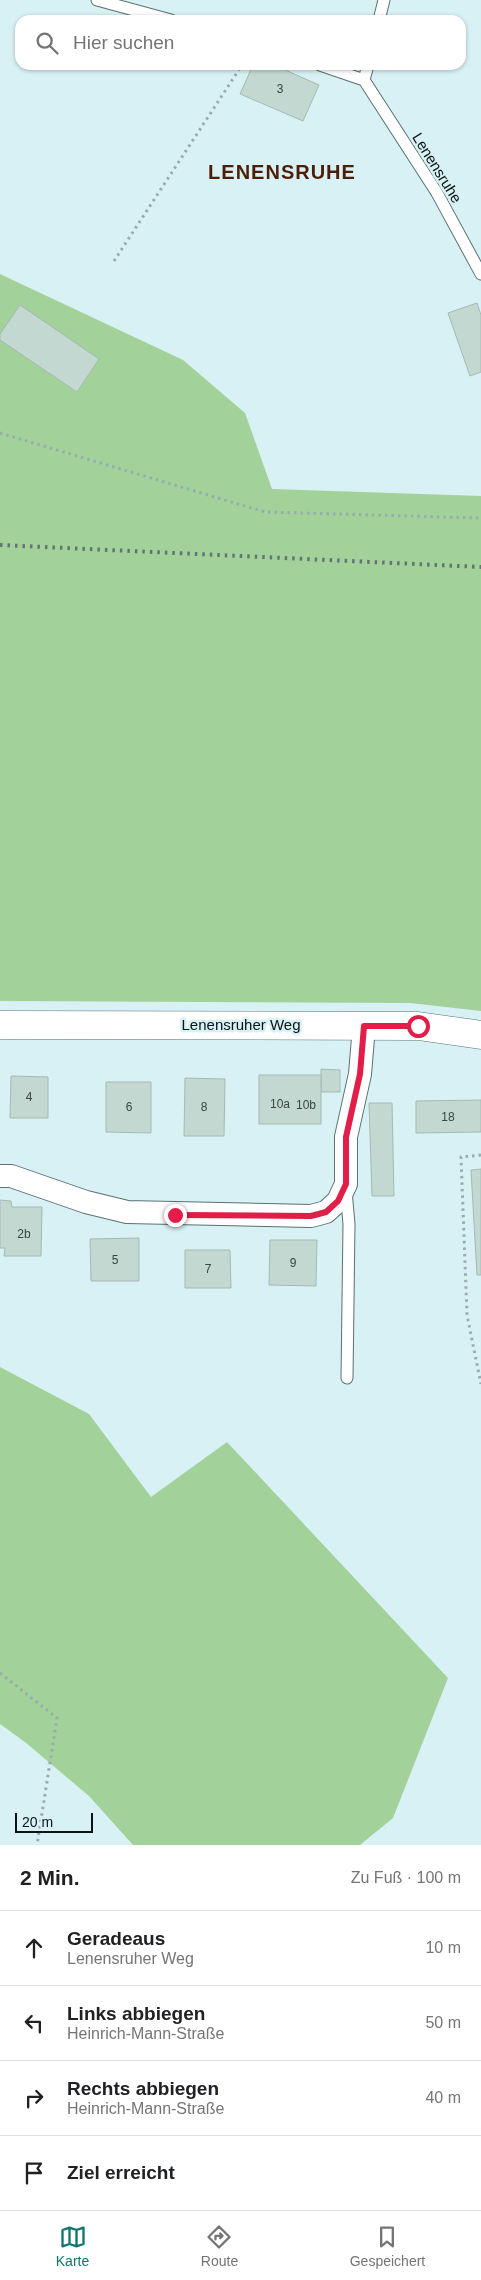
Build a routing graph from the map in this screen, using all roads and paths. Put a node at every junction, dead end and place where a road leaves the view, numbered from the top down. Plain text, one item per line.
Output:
1 (97, 0) edge
2 (384, 0) edge
3 (152, 15) edge
4 (380, 15) edge
5 (239, 70) edge
6 (335, 70) edge
7 (367, 70) edge
8 (364, 80) junction
9 (114, 262) dead end
10 (481, 274) edge
11 (0, 433) edge
12 (481, 518) edge
13 (0, 1025) edge
14 (364, 1026) junction
15 (481, 1035) edge
16 (481, 1155) edge
17 (0, 1176) edge
18 (346, 1184) junction
19 (347, 1378) dead end
20 (481, 1384) edge
21 (0, 1673) edge
22 (37, 1845) edge

1 - 3 lane
2 - 4 lane
5 - 9 path
6 - 8 lane
7 - 8 lane
8 - 10 lane, Lenensruhe
11 - 12 path
13 - 14 street, Lenensruher Weg
14 - 15 street, Lenensruher Weg
14 - 18 street
16 - 20 path
17 - 18 street
18 - 19 lane
21 - 22 path

